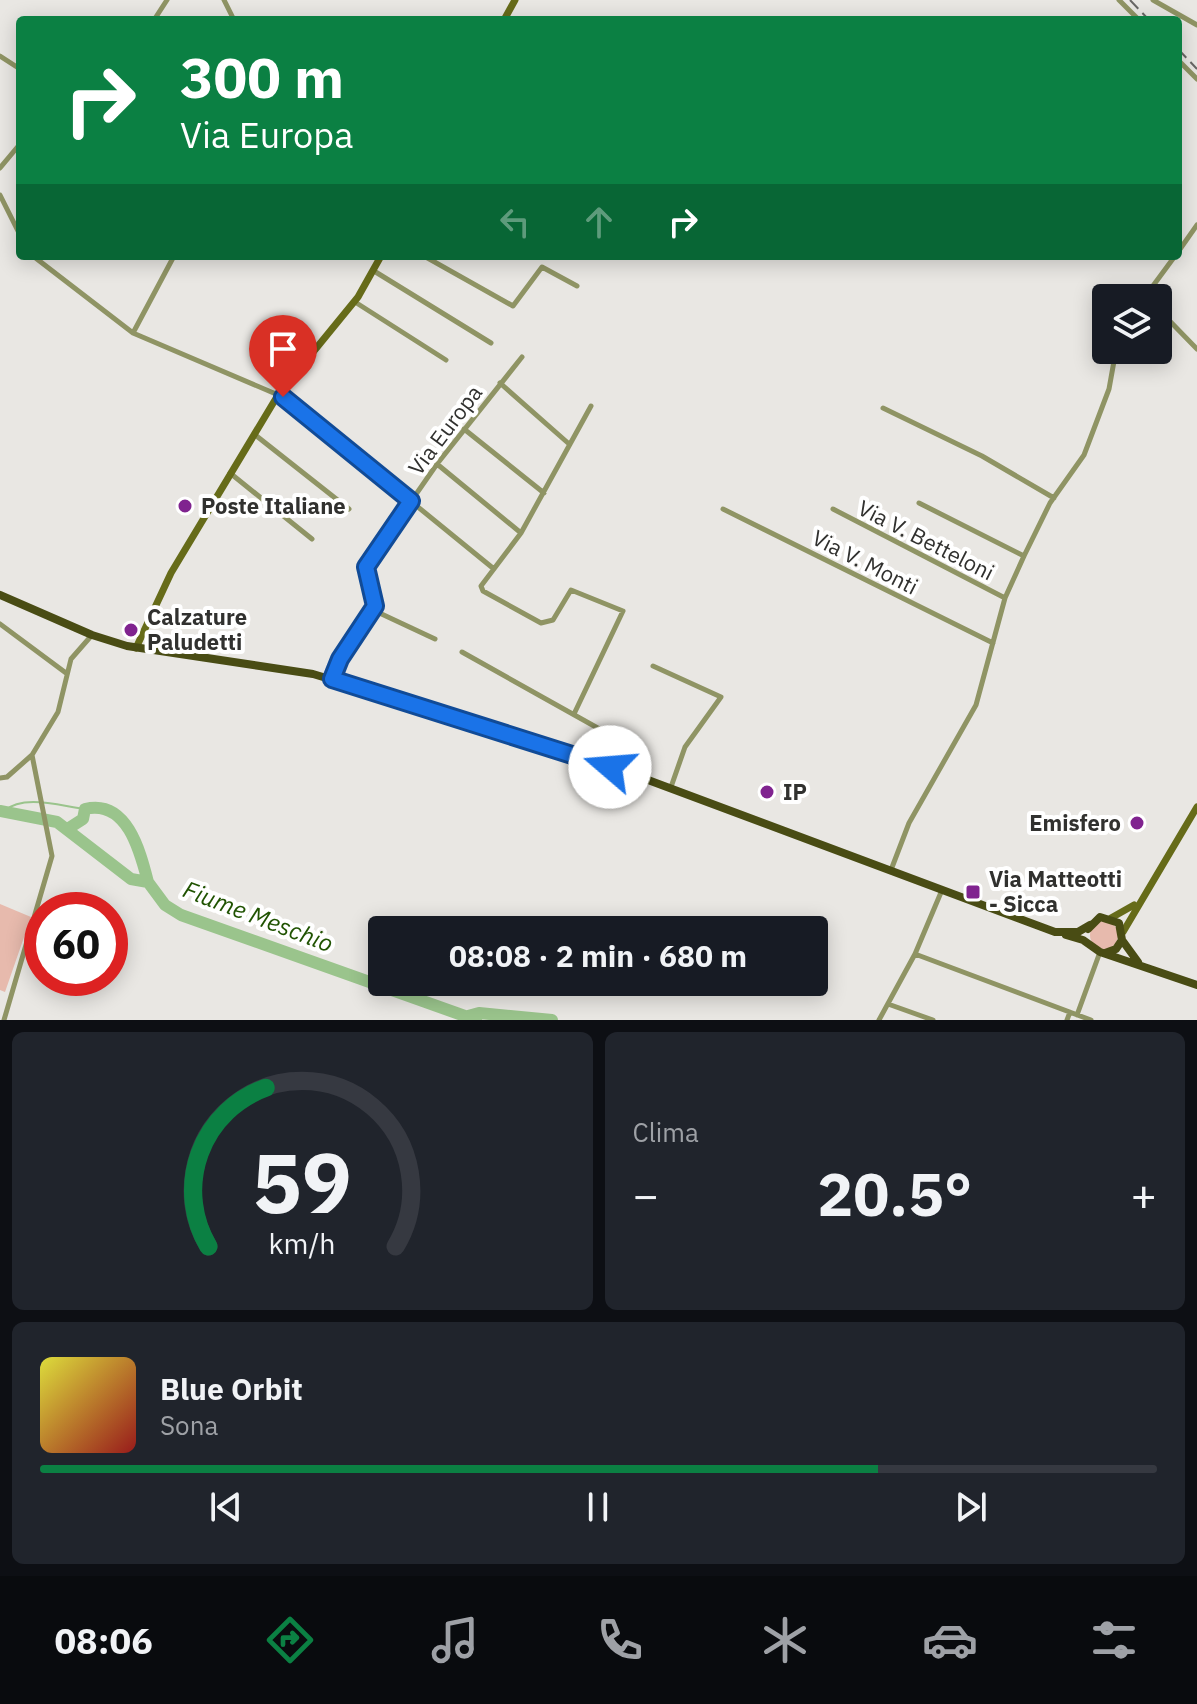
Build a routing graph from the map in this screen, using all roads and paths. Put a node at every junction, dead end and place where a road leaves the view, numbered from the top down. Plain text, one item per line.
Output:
1 (1119, 0) edge
2 (1153, 0) edge
3 (1135, 16) edge
4 (1181, 16) edge
5 (1182, 64) edge
6 (1197, 79) edge
7 (16, 149) edge
8 (0, 168) edge
9 (0, 195) edge
10 (1197, 225) edge
11 (16, 227) edge
12 (1182, 247) edge
13 (38, 260) edge
14 (172, 260) edge
15 (379, 260) edge
16 (431, 260) edge
17 (1173, 260) edge
18 (374, 271) junction
19 (1155, 284) edge
20 (577, 286) dead end
21 (355, 302) junction
22 (1172, 323) edge
23 (133, 333) junction
24 (491, 343) dead end
25 (1197, 349) edge
26 (522, 357) dead end
27 (446, 360) dead end
28 (1113, 364) edge
29 (500, 383) junction
30 (278, 395) junction
31 (591, 406) dead end
32 (883, 408) dead end
33 (464, 429) junction
34 (254, 434) junction
35 (568, 443) junction
36 (437, 464) junction
37 (230, 473) junction
38 (544, 493) junction
39 (1054, 498) junction
40 (411, 501) junction
41 (919, 503) dead end
42 (349, 509) dead end
43 (723, 509) dead end
44 (833, 509) dead end
45 (521, 533) junction
46 (312, 539) dead end
47 (1024, 556) junction
48 (494, 569) junction
49 (0, 595) edge
50 (1005, 598) junction
51 (373, 610) junction
52 (0, 624) edge
53 (92, 635) junction
54 (435, 639) dead end
55 (993, 643) junction
56 (136, 648) junction
57 (462, 652) dead end
58 (653, 666) dead end
59 (66, 673) junction
60 (332, 679) junction
61 (574, 714) junction
62 (32, 755) junction
63 (610, 767) junction
64 (4, 778) edge
65 (670, 789) junction
66 (1197, 807) edge
67 (890, 871) junction
68 (942, 890) junction
69 (1145, 895) junction
70 (1111, 918) junction
71 (1090, 925) junction
72 (1058, 933) junction
73 (1122, 936) junction
74 (1089, 945) junction
75 (1102, 953) junction
76 (915, 954) junction
77 (1142, 965) junction
78 (1197, 985) edge
79 (888, 1004) junction
80 (1078, 1016) edge
81 (4, 1020) edge
82 (879, 1020) edge
83 (933, 1020) edge
84 (1067, 1020) edge
85 (1091, 1020) edge

1 - 3 street
2 - 4 street
5 - 6 street
7 - 8 street
9 - 11 street
10 - 12 street
13 - 23 street
14 - 23 street
15 - 18 street
16 - 20 street
17 - 19 street
18 - 21 street
18 - 24 street
21 - 27 street
21 - 30 street
22 - 25 street
23 - 30 street
26 - 29 street, Via Europa
28 - 39 street
29 - 33 street, Via Europa
29 - 35 street
30 - 34 street
30 - 40 street
31 - 35 street
32 - 39 street
33 - 36 street, Via Europa
33 - 38 street
34 - 37 street
34 - 42 street
35 - 38 street
36 - 40 street, Via Europa
36 - 45 street
37 - 46 street
37 - 56 street
38 - 45 street
39 - 47 street
40 - 48 street
40 - 51 street, Via Europa
41 - 47 street
43 - 55 street, Via V. Monti
44 - 50 street, Via V. Betteloni
45 - 48 street
47 - 50 street
48 - 61 street
49 - 53 main road
50 - 55 street
51 - 54 street
51 - 60 street
52 - 59 street
53 - 56 main road
53 - 59 street
55 - 67 street
56 - 60 main road
57 - 61 street
58 - 65 street
59 - 62 street
60 - 63 main road
61 - 63 street
62 - 64 street
62 - 81 street
63 - 65 main road
65 - 67 main road
66 - 69 street
67 - 68 main road
68 - 72 main road
68 - 76 street
69 - 70 street
69 - 73 street
70 - 71 main road
70 - 73 main road
71 - 72 main road
71 - 74 main road
72 - 74 main road
73 - 75 main road
73 - 77 main road
74 - 75 main road
75 - 77 main road
75 - 80 street
76 - 79 street
76 - 80 street
77 - 78 main road
79 - 82 street
79 - 83 street
80 - 84 street
80 - 85 street

